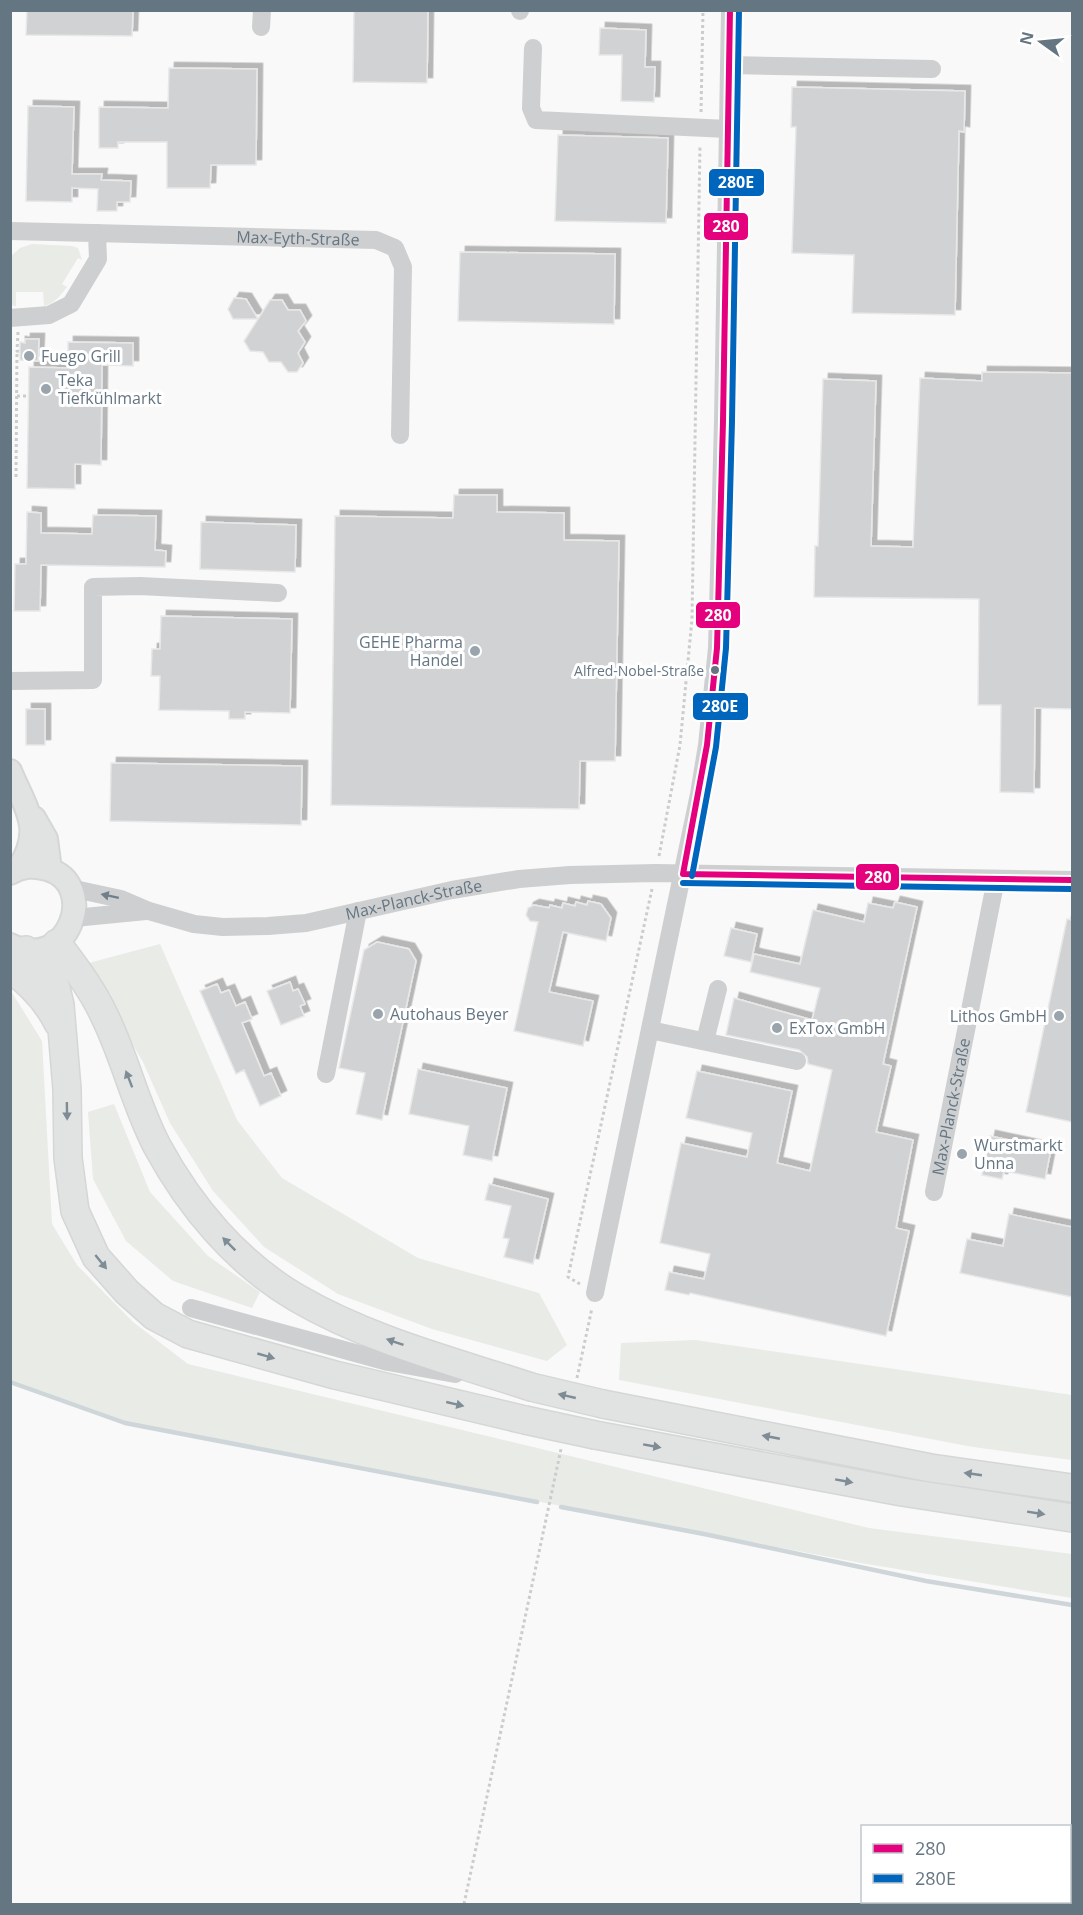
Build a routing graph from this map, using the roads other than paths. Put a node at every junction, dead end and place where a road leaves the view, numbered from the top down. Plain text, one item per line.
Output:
1 (730, 10) edge
2 (533, 48) dead end
3 (729, 65) junction
4 (932, 69) dead end
5 (728, 129) junction
6 (10, 231) edge
7 (97, 233) junction
8 (10, 318) edge
9 (400, 435) dead end
10 (278, 593) dead end
11 (10, 681) edge
12 (12, 780) edge
13 (28, 810) junction
14 (15, 870) edge
15 (50, 870) junction
16 (683, 874) junction
17 (996, 879) junction
18 (1072, 880) edge
19 (70, 888) junction
20 (149, 911) junction
21 (358, 911) junction
22 (74, 918) junction
23 (57, 943) junction
24 (16, 955) edge
25 (718, 989) dead end
26 (650, 1030) junction
27 (705, 1041) junction
28 (797, 1061) dead end
29 (326, 1074) dead end
30 (934, 1192) dead end
31 (595, 1293) road end
32 (191, 1308) dead end
33 (529, 1387) junction
34 (1072, 1488) edge
35 (1072, 1518) edge

1 - 3 street
2 - 5 street
3 - 4 street
3 - 5 street
5 - 16 street
6 - 7 street, Max-Eyth-Straße
7 - 8 street
7 - 9 street, Max-Eyth-Straße
10 - 11 street
12 - 13 main road
13 - 14 main road
13 - 15 main road
14 - 15 main road
15 - 19 main road
16 - 17 street, Max-Planck-Straße
16 - 21 street, Max-Planck-Straße
16 - 26 street
17 - 18 street, Max-Planck-Straße
17 - 30 street, Max-Planck-Straße
20 -> 19 street, Max-Planck-Straße
19 - 22 main road
20 - 21 street, Max-Planck-Straße
20 - 22 street, Max-Planck-Straße
21 - 29 street
22 - 23 main road
23 - 24 main road
33 -> 23 highway
24 -> 35 highway, bridge
25 - 27 street
26 - 27 street
26 - 31 street
27 - 28 street
32 - 33 street
34 -> 33 highway, bridge

